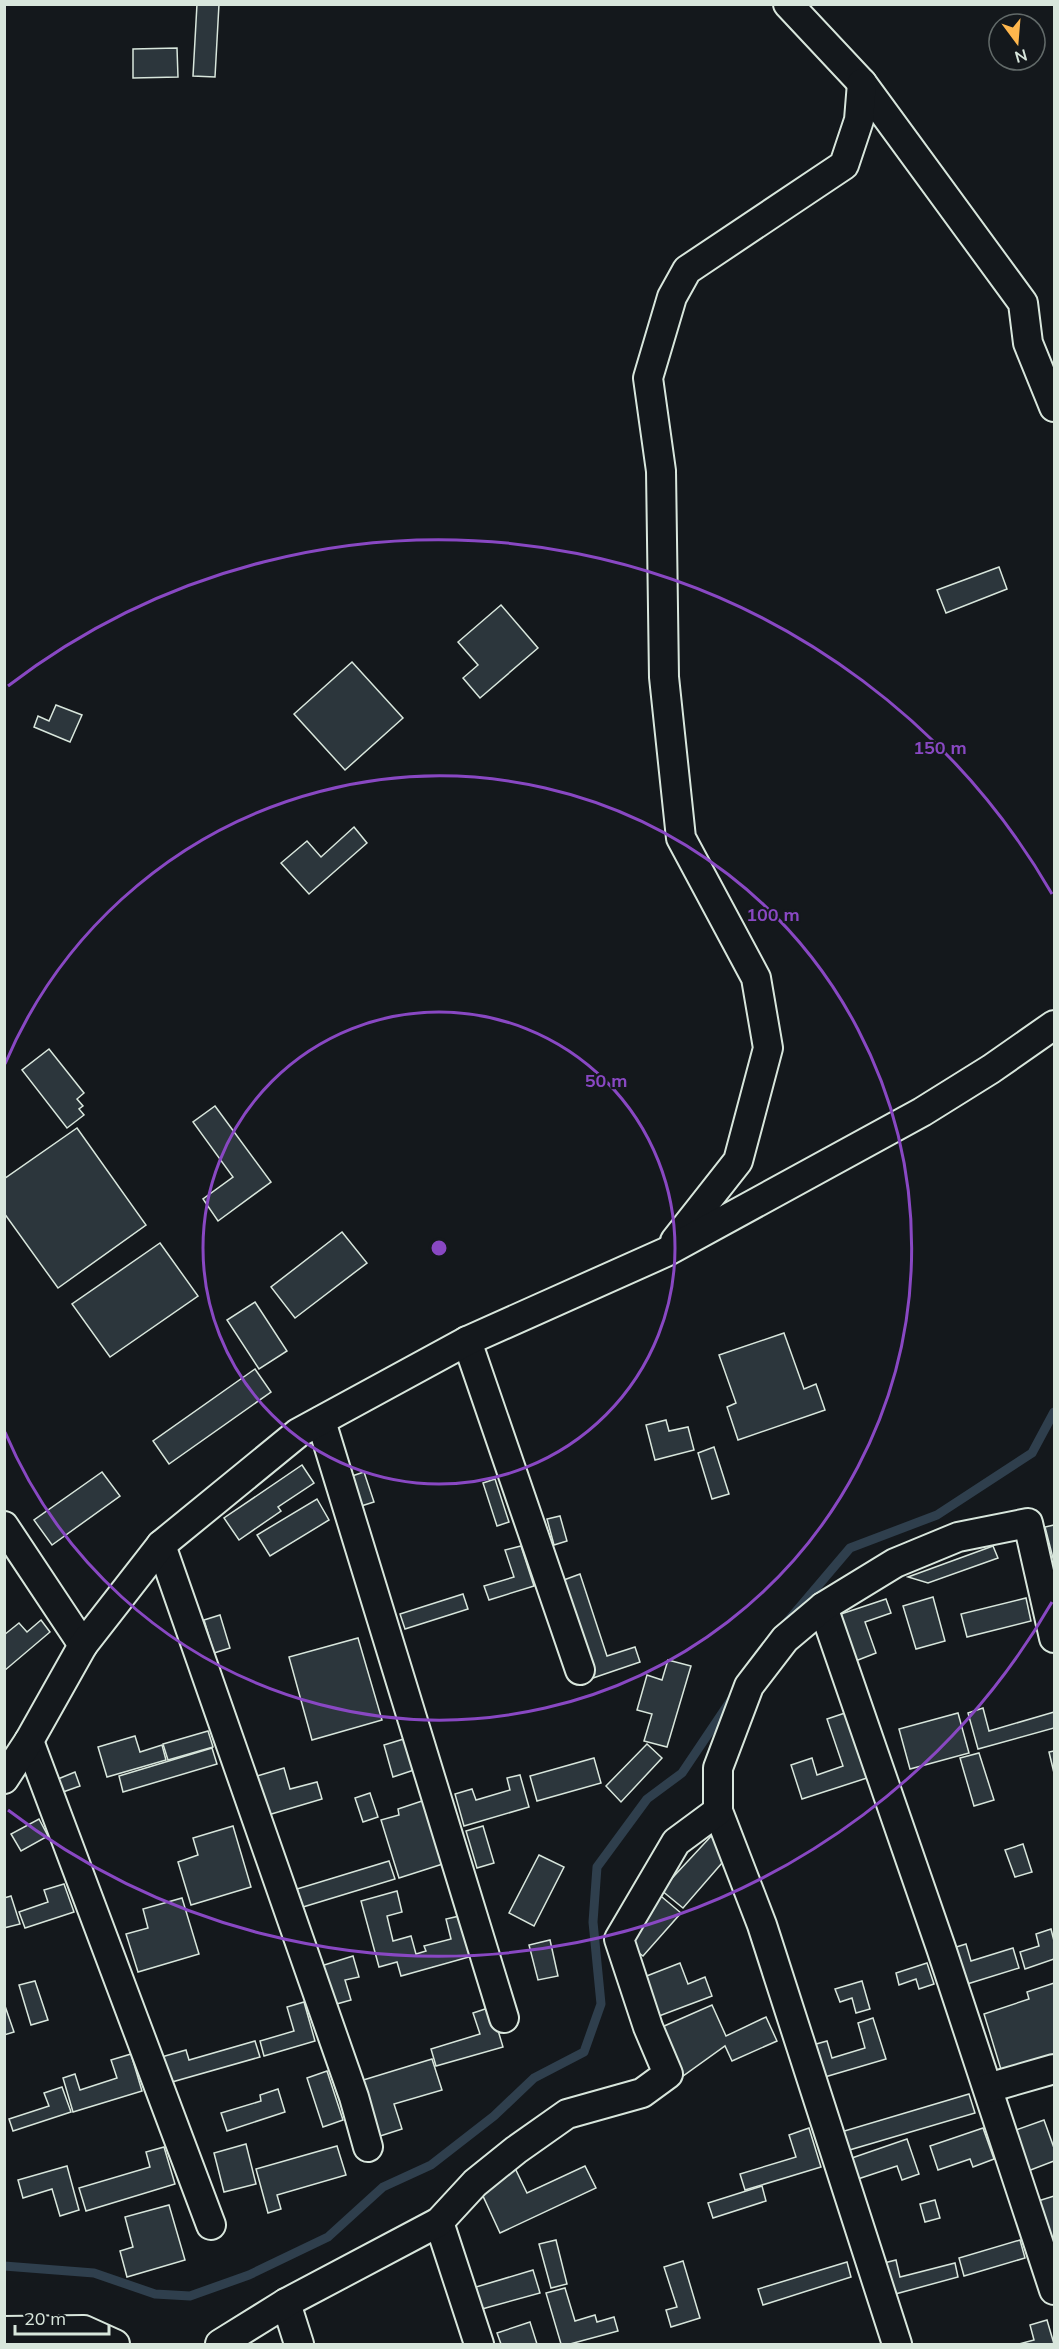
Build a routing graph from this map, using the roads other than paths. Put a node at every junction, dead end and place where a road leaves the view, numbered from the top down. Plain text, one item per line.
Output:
1 (788, 4) edge
2 (862, 83) junction
3 (1054, 407) edge
4 (1054, 1025) edge
5 (666, 1252) junction
6 (466, 1341) junction
7 (321, 1421) junction
8 (4, 1526) edge
9 (161, 1545) junction
10 (1051, 1606) edge
11 (823, 1607) junction
12 (1054, 1638) edge
13 (83, 1645) junction
14 (580, 1670) dead end
15 (29, 1741) junction
16 (4, 1779) edge
17 (718, 1811) junction
18 (504, 2018) dead end
19 (1054, 2069) edge
20 (988, 2088) junction
21 (368, 2147) dead end
22 (440, 2222) junction
23 (210, 2225) dead end
24 (1054, 2290) edge
25 (286, 2303) junction
26 (4, 2331) edge
27 (116, 2344) edge
28 (220, 2344) edge
29 (299, 2344) edge
30 (479, 2344) edge
31 (897, 2344) edge

1 - 2 street
2 - 3 street
2 - 5 street
4 - 5 street
5 - 6 street
6 - 7 street
6 - 14 street
7 - 9 street
7 - 18 street
8 - 13 street
9 - 13 street
9 - 21 street
10 - 11 street
10 - 12 street
11 - 17 street
11 - 20 street
13 - 15 street
15 - 16 street
15 - 23 street
17 - 22 street
17 - 31 street
19 - 20 street
20 - 24 street
22 - 25 street
22 - 30 street
25 - 28 street
25 - 29 street
26 - 27 street

